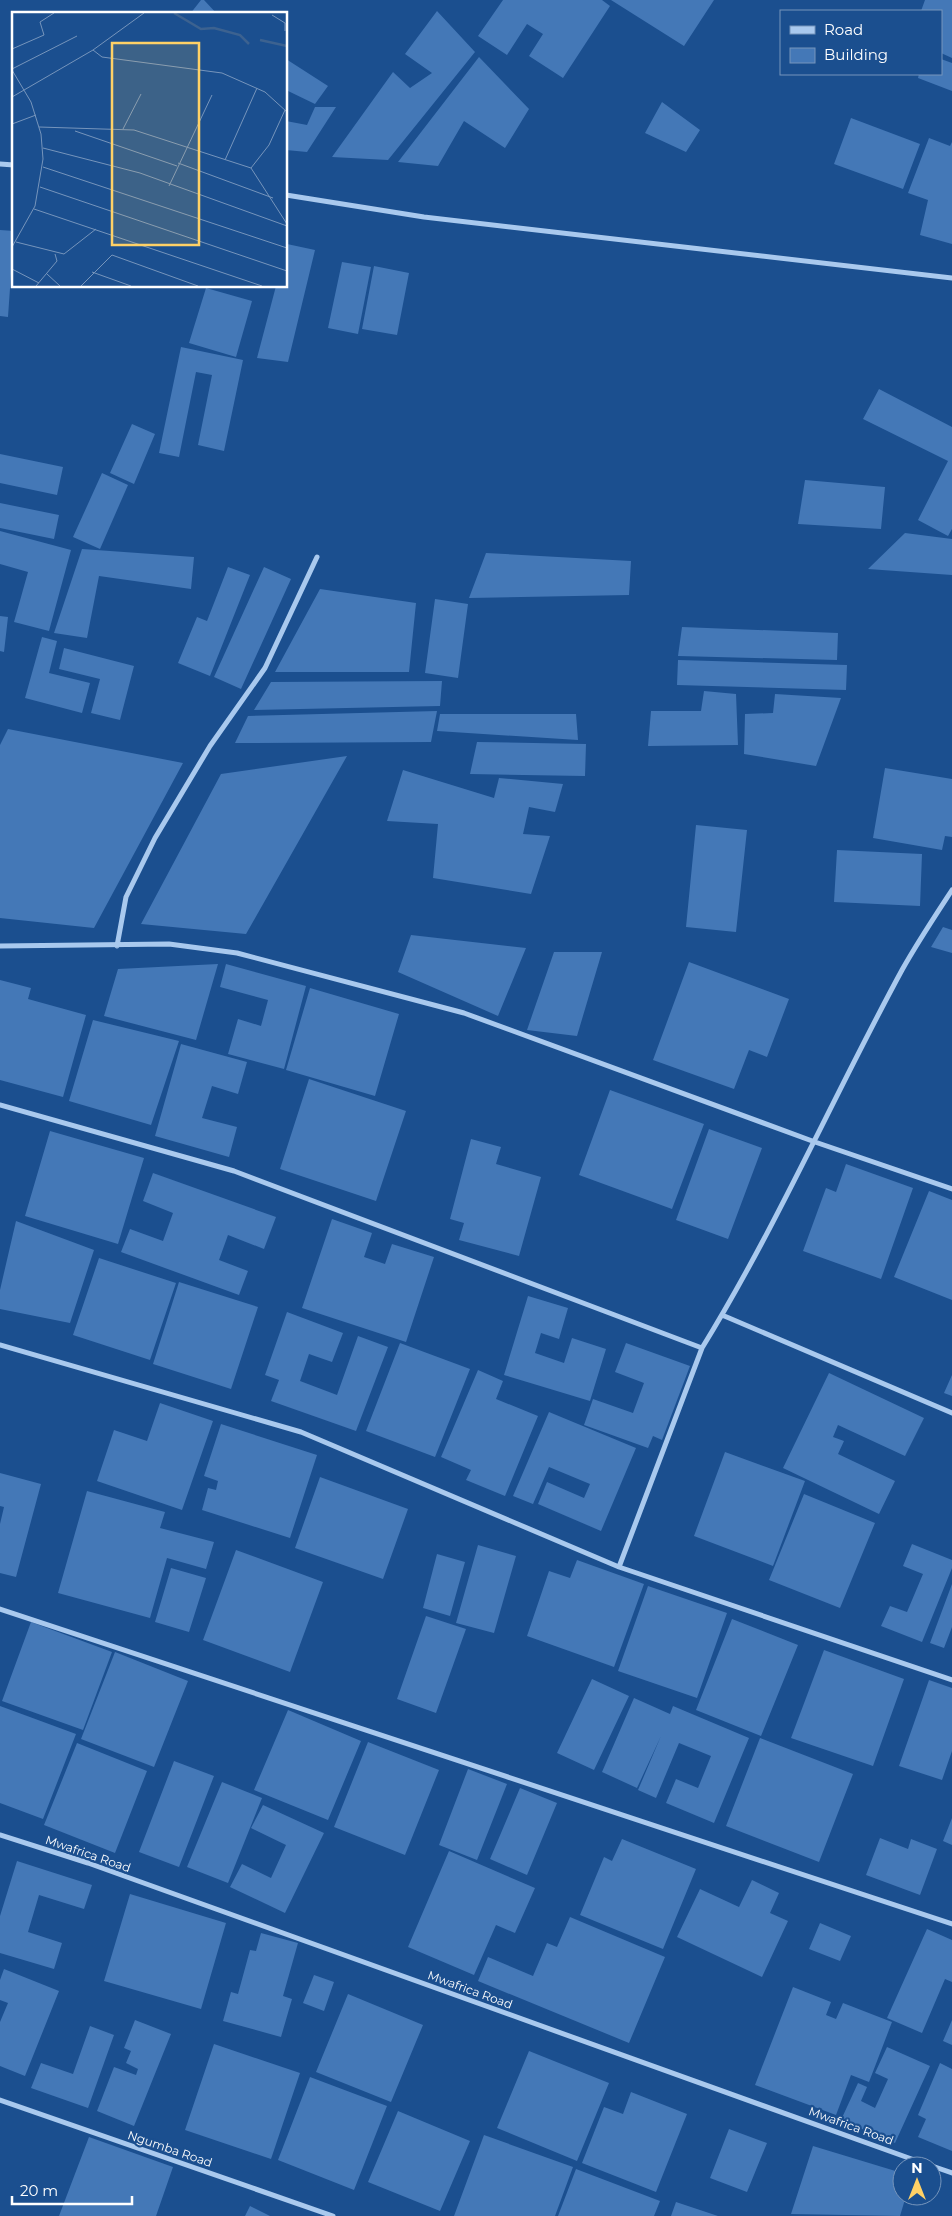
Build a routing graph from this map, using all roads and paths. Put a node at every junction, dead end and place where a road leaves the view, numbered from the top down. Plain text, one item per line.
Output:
1 (288, 195) edge
2 (952, 278) edge
3 (318, 557) dead end
4 (952, 890) edge
5 (0, 946) edge
6 (117, 946) junction
7 (0, 1105) edge
8 (815, 1142) junction
9 (952, 1189) edge
10 (722, 1315) junction
11 (0, 1345) edge
12 (702, 1348) junction
13 (952, 1413) edge
14 (619, 1567) junction
15 (0, 1609) edge
16 (952, 1680) edge
17 (0, 1835) edge
18 (952, 1924) edge
19 (0, 2100) edge
20 (904, 2156) edge
21 (333, 2216) edge

1 - 2 street
3 - 6 street
4 - 8 street
5 - 6 street
6 - 8 street
7 - 12 street
8 - 9 street
8 - 10 street
10 - 12 street
10 - 13 street
11 - 14 street
12 - 14 street
14 - 16 street
15 - 18 street
17 - 20 street, Mwafrica Road
19 - 21 street, Ngumba Road

